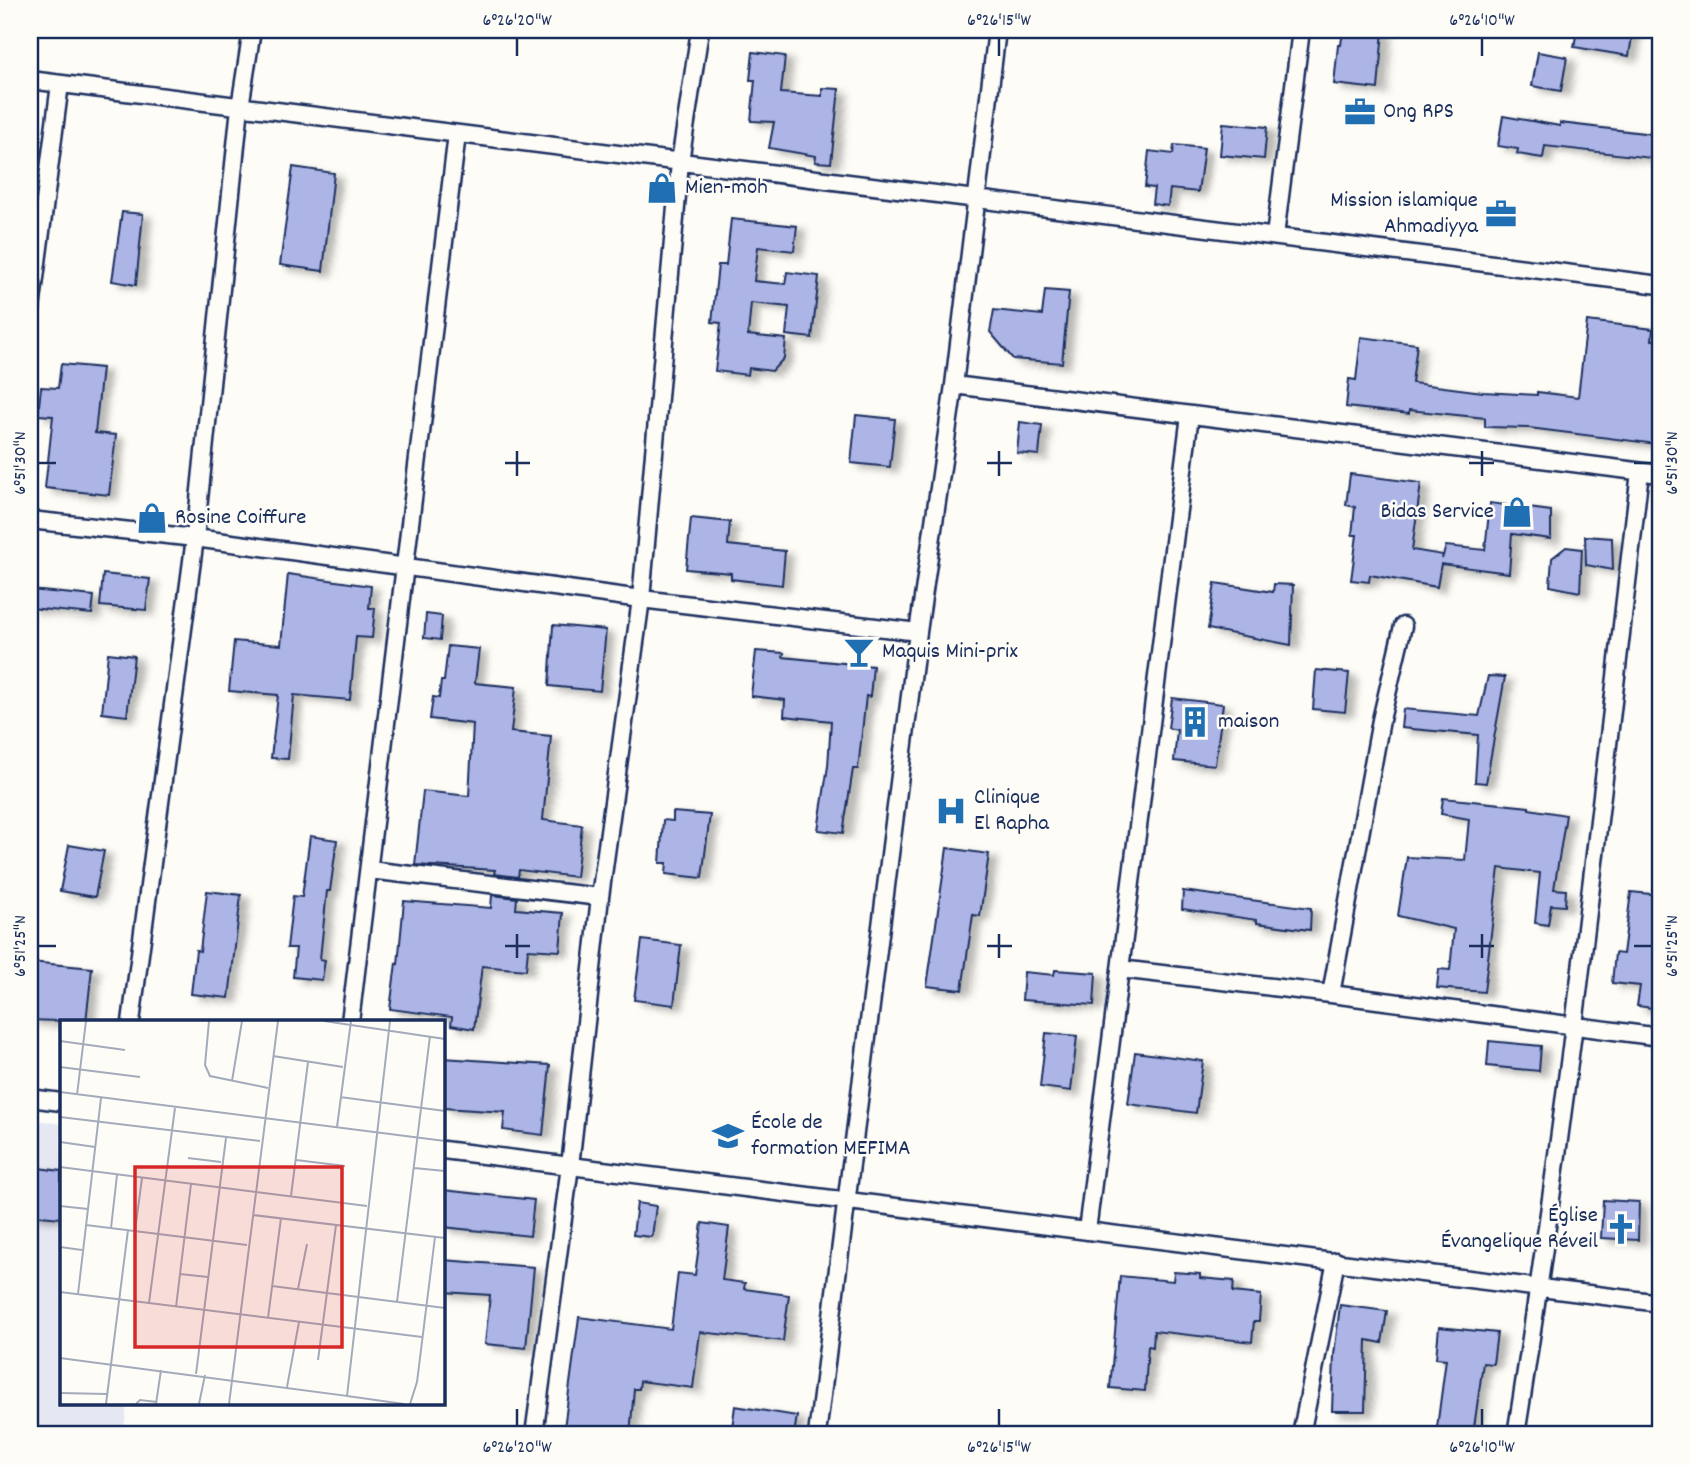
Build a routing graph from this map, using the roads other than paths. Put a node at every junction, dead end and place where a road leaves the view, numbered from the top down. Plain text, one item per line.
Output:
1 (252, 30) edge
2 (700, 30) edge
3 (997, 30) edge
4 (1301, 30) edge
5 (30, 80) edge
6 (60, 84) junction
7 (240, 107) junction
8 (457, 134) junction
9 (680, 162) junction
10 (978, 199) junction
11 (1276, 236) junction
12 (1660, 285) edge
13 (30, 317) edge
14 (954, 385) junction
15 (1190, 415) junction
16 (1640, 472) junction
17 (1660, 474) edge
18 (30, 520) edge
19 (195, 538) junction
20 (407, 567) junction
21 (641, 599) junction
22 (1403, 626) dead end
23 (918, 632) junction
24 (369, 870) junction
25 (600, 897) junction
26 (1120, 969) junction
27 (1331, 993) junction
28 (131, 1020) edge
29 (350, 1020) edge
30 (1575, 1026) junction
31 (1660, 1037) edge
32 (30, 1098) edge
33 (60, 1102) edge
34 (444, 1150) edge
35 (570, 1166) junction
36 (847, 1200) junction
37 (1087, 1231) junction
38 (1336, 1261) junction
39 (1540, 1287) junction
40 (1660, 1303) edge
41 (534, 1435) edge
42 (817, 1435) edge
43 (1301, 1435) edge
44 (1516, 1435) edge

1 - 7 street
2 - 9 street
3 - 10 street
4 - 11 street
5 - 6 street
6 - 7 street
6 - 13 street
7 - 8 street
7 - 19 street
8 - 9 street
8 - 20 street
9 - 10 street
9 - 21 street
10 - 11 street
10 - 14 street
11 - 12 street
14 - 15 street
14 - 23 street
15 - 16 street
15 - 26 street
16 - 17 street
16 - 30 street
18 - 19 street
19 - 20 street
19 - 28 street
20 - 21 street
20 - 24 street
21 - 23 street
21 - 25 street
22 - 27 street
23 - 36 street
24 - 25 street
24 - 29 street
25 - 35 street
26 - 27 street
26 - 37 street
27 - 30 street
30 - 31 street
30 - 39 street
32 - 33 street
34 - 35 street
35 - 36 street
35 - 41 street
36 - 37 street
36 - 42 street
37 - 38 street
38 - 39 street
38 - 43 street
39 - 40 street
39 - 44 street

